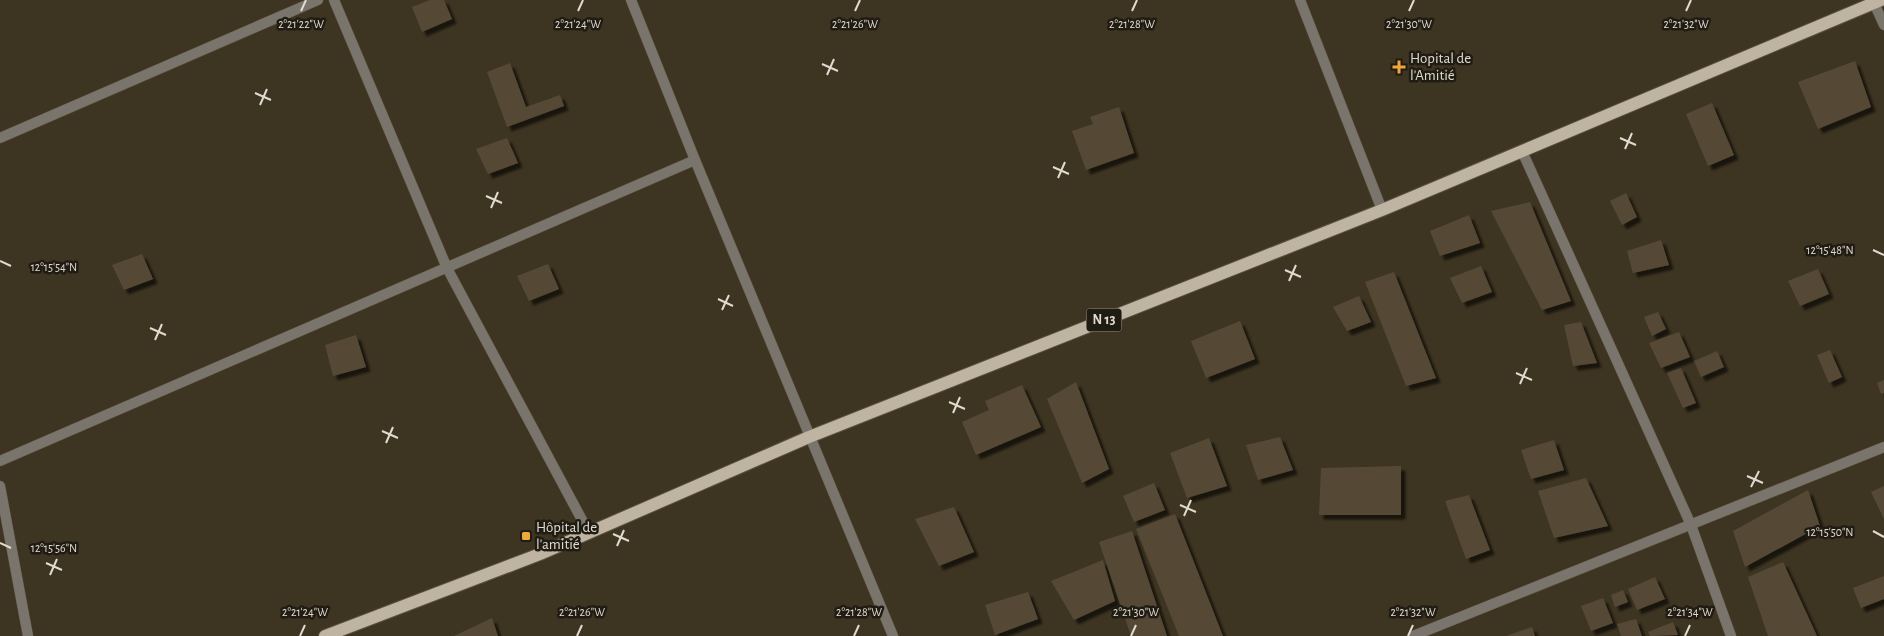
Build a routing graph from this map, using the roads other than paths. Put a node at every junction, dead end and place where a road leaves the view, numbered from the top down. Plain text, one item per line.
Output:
1 (318, 0) edge
2 (334, 0) edge
3 (632, 0) edge
4 (1300, 0) edge
5 (1878, 1) edge
6 (1884, 25) edge
7 (0, 138) edge
8 (1522, 151) junction
9 (695, 160) junction
10 (1382, 210) junction
11 (447, 268) junction
12 (809, 437) junction
13 (1884, 447) edge
14 (0, 461) edge
15 (0, 486) edge
16 (1691, 525) junction
17 (589, 533) junction
18 (28, 636) edge
19 (325, 636) edge
20 (893, 636) edge
21 (1413, 636) edge
22 (1731, 636) edge

1 - 7 street
2 - 11 street
3 - 9 street
4 - 10 street
5 - 6 street
5 - 8 main road, N 13
8 - 10 main road, N 13
8 - 16 street
9 - 11 street
9 - 12 street
10 - 12 main road, N 13
11 - 14 street
11 - 17 street
12 - 17 main road, N 13
12 - 20 street
13 - 16 street
15 - 18 street
16 - 21 street
16 - 22 street
17 - 19 main road, N 13

